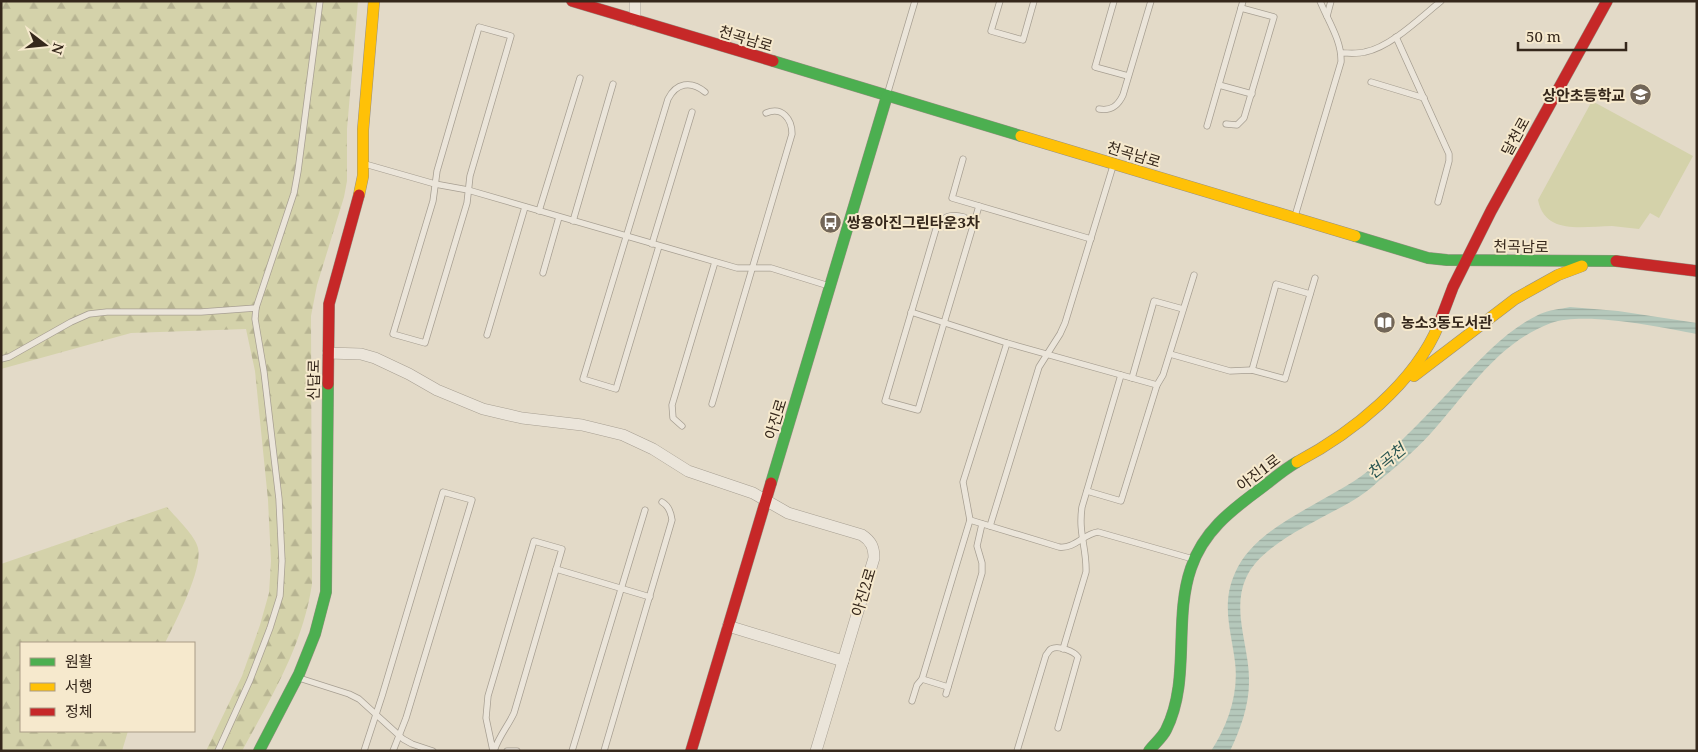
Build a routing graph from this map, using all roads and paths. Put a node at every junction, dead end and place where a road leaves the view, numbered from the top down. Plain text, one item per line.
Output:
1 (320, 1) edge
2 (374, 1) edge
3 (572, 1) edge
4 (635, 1) edge
5 (915, 1) edge
6 (1000, 1) edge
7 (1034, 1) edge
8 (1114, 1) edge
9 (1151, 1) edge
10 (1243, 1) edge
11 (1320, 1) edge
12 (1331, 1) edge
13 (1441, 1) edge
14 (1607, 1) edge
15 (1241, 8) junction
16 (1327, 16) junction
17 (635, 20) junction
18 (1396, 37) junction
19 (1341, 52) junction
20 (1128, 76) junction
21 (580, 78) dead end
22 (1371, 82) dead end
23 (613, 84) dead end
24 (1219, 85) junction
25 (705, 92) dead end
26 (1252, 94) junction
27 (887, 96) junction
28 (1424, 98) junction
29 (1099, 109) dead end
30 (692, 112) dead end
31 (766, 113) dead end
32 (1226, 124) dead end
33 (1207, 126) dead end
34 (964, 159) dead end
35 (363, 163) junction
36 (1114, 164) junction
37 (435, 184) junction
38 (468, 190) junction
39 (1438, 202) dead end
40 (979, 206) junction
41 (525, 207) junction
42 (539, 211) junction
43 (559, 217) junction
44 (964, 217) dead end
45 (1295, 218) junction
46 (573, 221) junction
47 (626, 236) junction
48 (1091, 239) junction
49 (652, 244) junction
50 (659, 246) junction
51 (1466, 261) junction
52 (1599, 261) junction
53 (715, 262) junction
54 (751, 268) junction
55 (1697, 271) edge
56 (543, 274) dead end
57 (1194, 275) dead end
58 (1315, 278) dead end
59 (831, 286) junction
60 (1310, 294) junction
61 (256, 308) junction
62 (1183, 309) junction
63 (911, 312) junction
64 (944, 323) junction
65 (487, 335) dead end
66 (1007, 342) junction
67 (328, 353) junction
68 (1046, 353) junction
69 (1170, 354) junction
70 (1, 359) edge
71 (1252, 370) junction
72 (1121, 375) junction
73 (1132, 378) junction
74 (1158, 386) junction
75 (1393, 390) junction
76 (712, 404) dead end
77 (682, 426) dead end
78 (1087, 491) junction
79 (766, 501) junction
80 (662, 502) dead end
81 (645, 510) dead end
82 (970, 520) junction
83 (982, 524) junction
84 (990, 526) junction
85 (1082, 539) junction
86 (1194, 559) junction
87 (556, 569) junction
88 (621, 588) junction
89 (650, 597) junction
90 (728, 626) junction
91 (1063, 649) junction
92 (843, 661) junction
93 (298, 678) junction
94 (922, 679) junction
95 (948, 687) junction
96 (946, 694) dead end
97 (912, 701) dead end
98 (376, 713) junction
99 (1058, 728) dead end
100 (399, 735) junction
101 (218, 751) edge
102 (259, 751) edge
103 (364, 751) edge
104 (393, 751) edge
105 (433, 751) edge
106 (494, 751) edge
107 (507, 751) edge
108 (517, 751) edge
109 (572, 751) edge
110 (604, 751) edge
111 (690, 751) edge
112 (816, 751) edge
113 (1017, 751) edge
114 (1149, 751) edge

1 - 61 lane
2 - 35 street, 신답로
3 - 17 street, 천곡남로
4 - 17 street
5 - 27 lane
6 - 7 lane
8 - 20 lane
9 - 20 lane
10 - 15 lane
11 - 16 lane
12 - 16 lane
13 - 18 lane
14 - 51 street, 달천로
15 - 24 lane
15 - 26 lane
16 - 19 lane
17 - 27 street, 천곡남로
18 - 19 lane
18 - 28 lane
19 - 45 lane
20 - 29 lane
21 - 42 lane
22 - 28 lane
23 - 46 lane
24 - 26 lane
24 - 33 lane
25 - 47 lane
26 - 32 lane
27 - 36 street, 천곡남로
27 - 59 street, 아진로
28 - 39 lane
30 - 49 lane
31 - 54 lane
34 - 40 lane
35 - 37 lane
35 - 67 street, 신답로
36 - 45 street, 천곡남로
36 - 48 lane
37 - 38 lane
37 - 38 lane
37 - 38 lane
38 - 41 lane
40 - 48 lane
40 - 64 lane
41 - 42 lane
41 - 65 lane
42 - 43 lane
43 - 46 lane
43 - 56 lane
44 - 63 lane
45 - 51 street, 천곡남로
46 - 47 lane
47 - 49 lane
47 - 50 lane
48 - 68 lane
49 - 50 lane
50 - 53 lane
51 - 52 street, 천곡남로
51 - 75 street, 아진1로
52 - 55 street, 천곡남로
52 - 75 street
53 - 54 lane
53 - 77 lane
54 - 59 lane
54 - 76 lane
57 - 62 lane
58 - 60 lane
59 - 79 street, 아진로
60 - 71 lane
60 - 71 lane
61 - 70 lane
61 - 101 lane
62 - 69 lane
62 - 73 lane
63 - 64 lane
63 - 64 lane
64 - 66 lane
66 - 68 lane
66 - 82 lane
67 - 79 street, 아진2로
67 - 93 street, 신답로
68 - 72 lane
68 - 84 lane
69 - 71 lane
69 - 74 lane
72 - 73 lane
72 - 78 lane
73 - 74 lane
74 - 78 lane
75 - 86 street, 아진1로
78 - 85 lane
79 - 90 street, 아진로
79 - 92 street, 아진2로
80 - 89 lane
81 - 88 lane
82 - 83 lane
82 - 94 lane
83 - 84 lane
83 - 95 lane
84 - 85 lane
85 - 86 lane
85 - 91 lane
86 - 114 street, 아진1로
87 - 88 lane
87 - 106 lane
87 - 106 lane
88 - 89 lane
88 - 109 lane
89 - 110 lane
90 - 92 street
90 - 111 street, 아진로
91 - 99 lane
91 - 113 lane
92 - 112 street, 아진2로
93 - 98 lane
93 - 102 street, 신답로
94 - 95 lane
94 - 97 lane
95 - 96 lane
98 - 100 lane
98 - 100 lane
98 - 103 lane
100 - 104 lane
100 - 105 lane
107 - 108 lane

